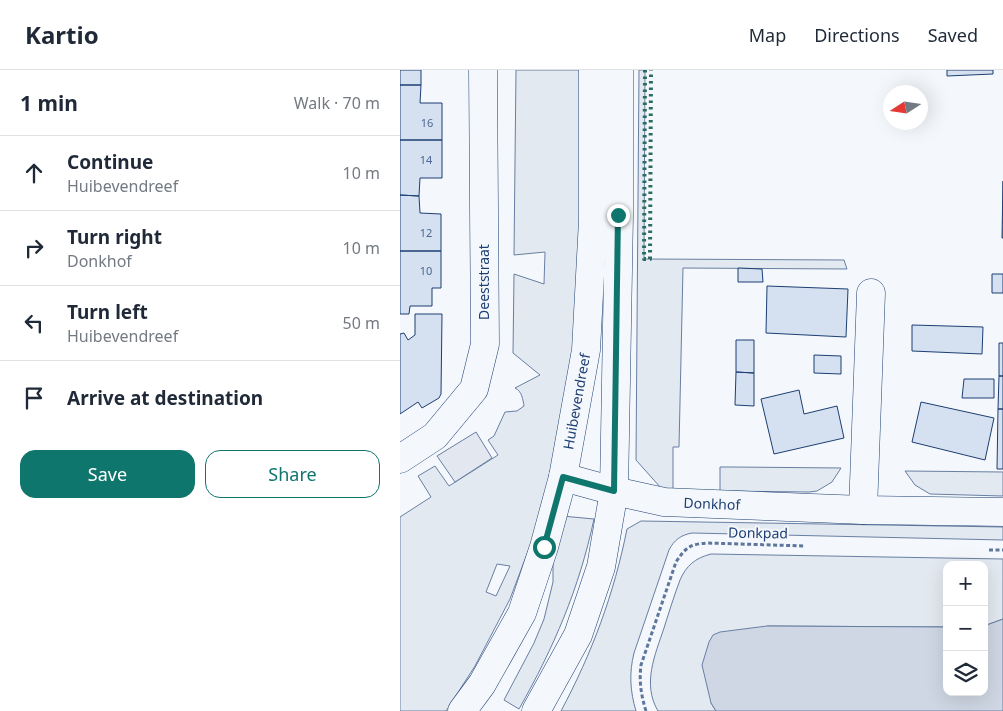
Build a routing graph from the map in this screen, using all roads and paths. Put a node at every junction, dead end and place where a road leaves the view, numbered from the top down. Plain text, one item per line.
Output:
1 (483, 70) edge
2 (593, 70) edge
3 (619, 70) edge
4 (871, 293) dead end
5 (400, 459) edge
6 (563, 477) junction
7 (614, 491) junction
8 (863, 510) junction
9 (1003, 512) edge
10 (806, 546) dead end
11 (983, 550) dead end
12 (1003, 550) edge
13 (462, 711) edge
14 (536, 711) edge
15 (646, 711) edge

1 - 5 street, Deeststraat
2 - 6 street, Huibevendreef
3 - 7 street
4 - 8 street
6 - 7 street, Donkhof
6 - 13 street, Huibevendreef
7 - 8 street, Donkhof
7 - 14 street
8 - 9 street, Donkhof
10 - 15 path, Donkpad
11 - 12 path

